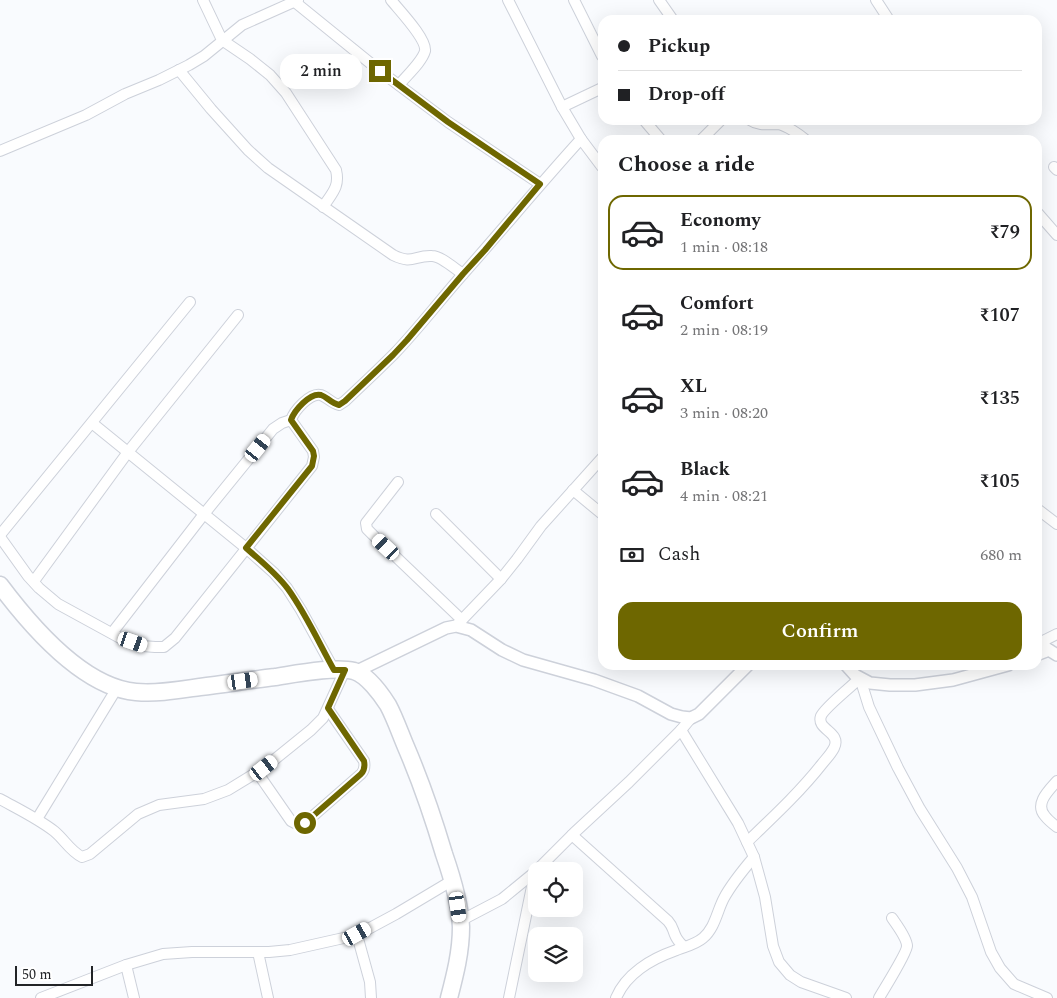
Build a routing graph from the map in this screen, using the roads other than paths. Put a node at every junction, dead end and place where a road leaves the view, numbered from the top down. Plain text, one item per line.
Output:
1 (203, 0) edge
2 (391, 0) edge
3 (508, 0) edge
4 (575, 0) edge
5 (659, 0) edge
6 (876, 0) edge
7 (297, 1) edge
8 (670, 15) edge
9 (886, 15) edge
10 (222, 40) junction
11 (598, 48) edge
12 (179, 70) junction
13 (399, 85) junction
14 (598, 90) edge
15 (562, 107) junction
16 (648, 125) edge
17 (716, 125) edge
18 (785, 125) edge
19 (657, 135) edge
20 (706, 135) edge
21 (800, 135) edge
22 (581, 138) junction
23 (0, 151) edge
24 (598, 161) edge
25 (540, 184) junction
26 (323, 207) junction
27 (1042, 218) edge
28 (1057, 235) edge
29 (463, 274) junction
30 (190, 302) dead end
31 (238, 315) dead end
32 (291, 420) junction
33 (92, 423) junction
34 (128, 452) junction
35 (598, 462) edge
36 (398, 482) dead end
37 (573, 490) junction
38 (598, 511) edge
39 (1042, 513) edge
40 (204, 514) junction
41 (436, 514) dead end
42 (1057, 524) edge
43 (0, 536) edge
44 (246, 548) junction
45 (501, 579) junction
46 (34, 581) junction
47 (0, 585) edge
48 (459, 623) junction
49 (112, 633) junction
50 (1057, 634) edge
51 (1046, 646) edge
52 (743, 670) edge
53 (851, 670) edge
54 (990, 670) edge
55 (344, 671) junction
56 (860, 678) junction
57 (117, 688) junction
58 (328, 708) junction
59 (691, 718) junction
60 (681, 730) junction
61 (257, 772) junction
62 (1057, 781) edge
63 (0, 799) edge
64 (37, 819) junction
65 (1057, 827) edge
66 (572, 835) junction
67 (747, 842) junction
68 (754, 857) junction
69 (545, 862) edge
70 (528, 878) edge
71 (453, 880) junction
72 (528, 906) edge
73 (892, 918) dead end
74 (460, 922) junction
75 (357, 934) junction
76 (684, 947) junction
77 (258, 952) junction
78 (126, 966) junction
79 (41, 998) edge
80 (134, 998) edge
81 (268, 998) edge
82 (371, 998) edge
83 (449, 998) edge
84 (509, 998) edge
85 (616, 998) edge
86 (846, 998) edge
87 (879, 998) edge
88 (1047, 998) edge

1 - 10 street
2 - 13 street
3 - 15 street
4 - 11 street
5 - 8 street
6 - 9 street
7 - 10 street
7 - 13 street
10 - 12 street
10 - 26 street
12 - 23 street
12 - 26 street
13 - 25 street
14 - 15 street
15 - 22 street
16 - 19 street
17 - 20 street
18 - 21 street
22 - 24 street
22 - 25 street
25 - 29 street
26 - 29 street
27 - 28 street
29 - 32 street
30 - 33 street
31 - 34 street
32 - 40 street
32 - 44 street
33 - 34 street
33 - 43 street
34 - 40 street
34 - 46 street
35 - 37 street
36 - 48 street
37 - 38 street
37 - 45 street
39 - 42 street
40 - 44 street
40 - 49 street
41 - 45 street
43 - 46 street
44 - 49 street
44 - 55 street
45 - 48 street
46 - 49 street
47 - 57 highway
48 - 55 street
48 - 59 street
50 - 51 street
52 - 59 street
53 - 56 street
54 - 56 street
55 - 57 highway
55 - 58 street
55 - 71 highway
56 - 67 street
56 - 88 street
57 - 64 street
58 - 61 street
58 - 61 street
59 - 60 street
60 - 66 street
60 - 67 street
61 - 64 street
62 - 65 street
63 - 64 street
66 - 69 street
66 - 76 street
67 - 68 street
68 - 76 street
68 - 86 street
70 - 74 street
71 - 74 highway
71 - 75 street
72 - 84 street
73 - 87 street
74 - 83 highway
75 - 77 street
75 - 82 street
76 - 85 street
77 - 78 street
77 - 81 street
78 - 79 street
78 - 80 street

